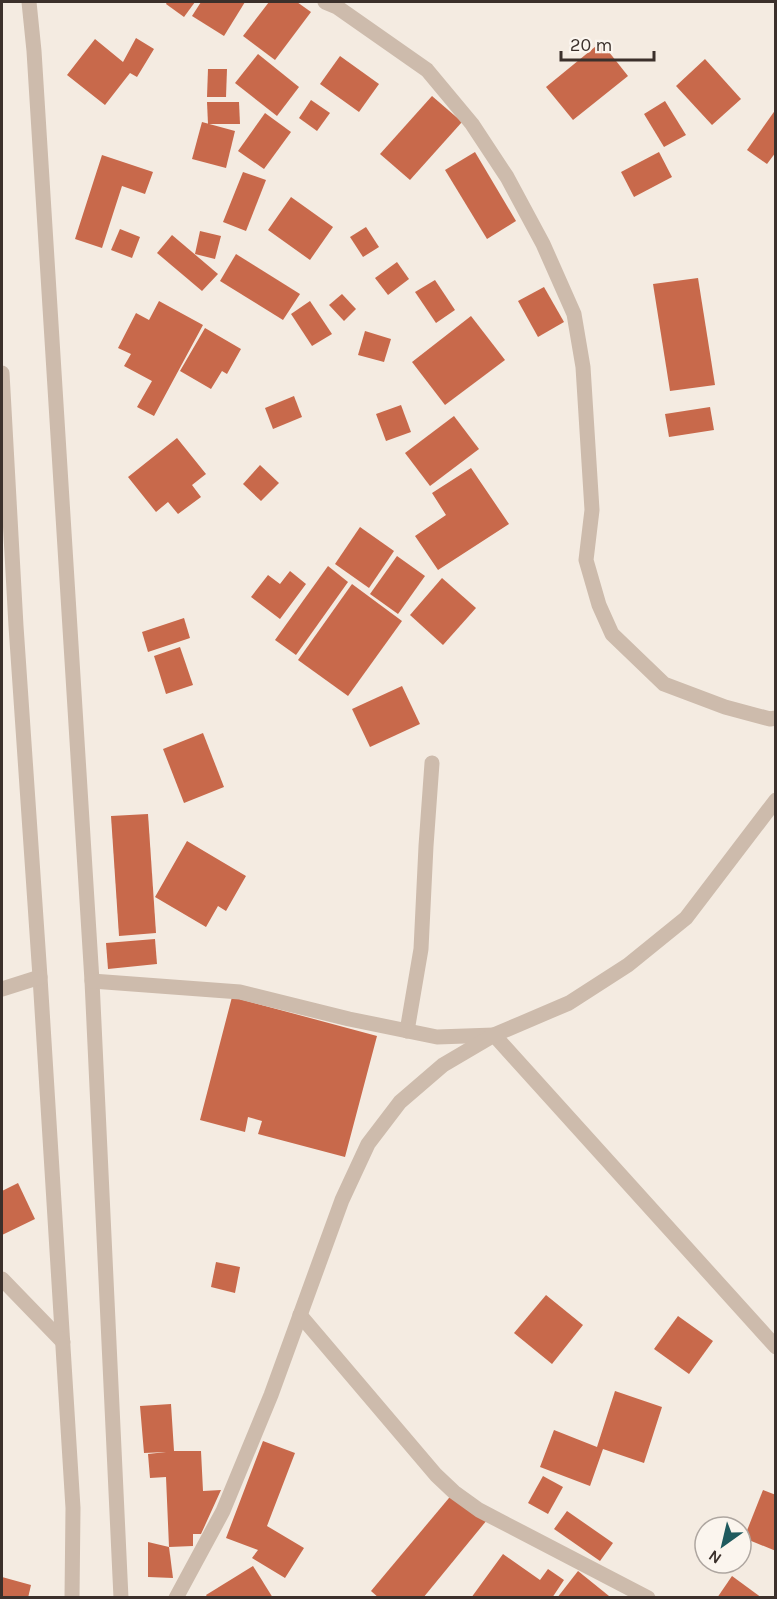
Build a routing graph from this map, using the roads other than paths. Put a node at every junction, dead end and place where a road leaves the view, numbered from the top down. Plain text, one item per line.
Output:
1 (29, 2) edge
2 (325, 2) edge
3 (2, 373) edge
4 (776, 718) edge
5 (432, 763) dead end
6 (776, 800) edge
7 (40, 977) junction
8 (93, 981) junction
9 (2, 989) edge
10 (406, 1031) junction
11 (494, 1035) junction
12 (2, 1279) edge
13 (300, 1315) junction
14 (63, 1342) junction
15 (776, 1347) edge
16 (72, 1598) edge
17 (121, 1598) edge
18 (176, 1598) edge
19 (648, 1598) edge

1 - 8 street
2 - 4 street
3 - 7 street
5 - 10 street
6 - 11 street
7 - 9 street
7 - 14 street
8 - 10 street
8 - 17 street
10 - 11 street
11 - 13 street
11 - 15 street
12 - 14 street
13 - 18 street
13 - 19 street
14 - 16 street

